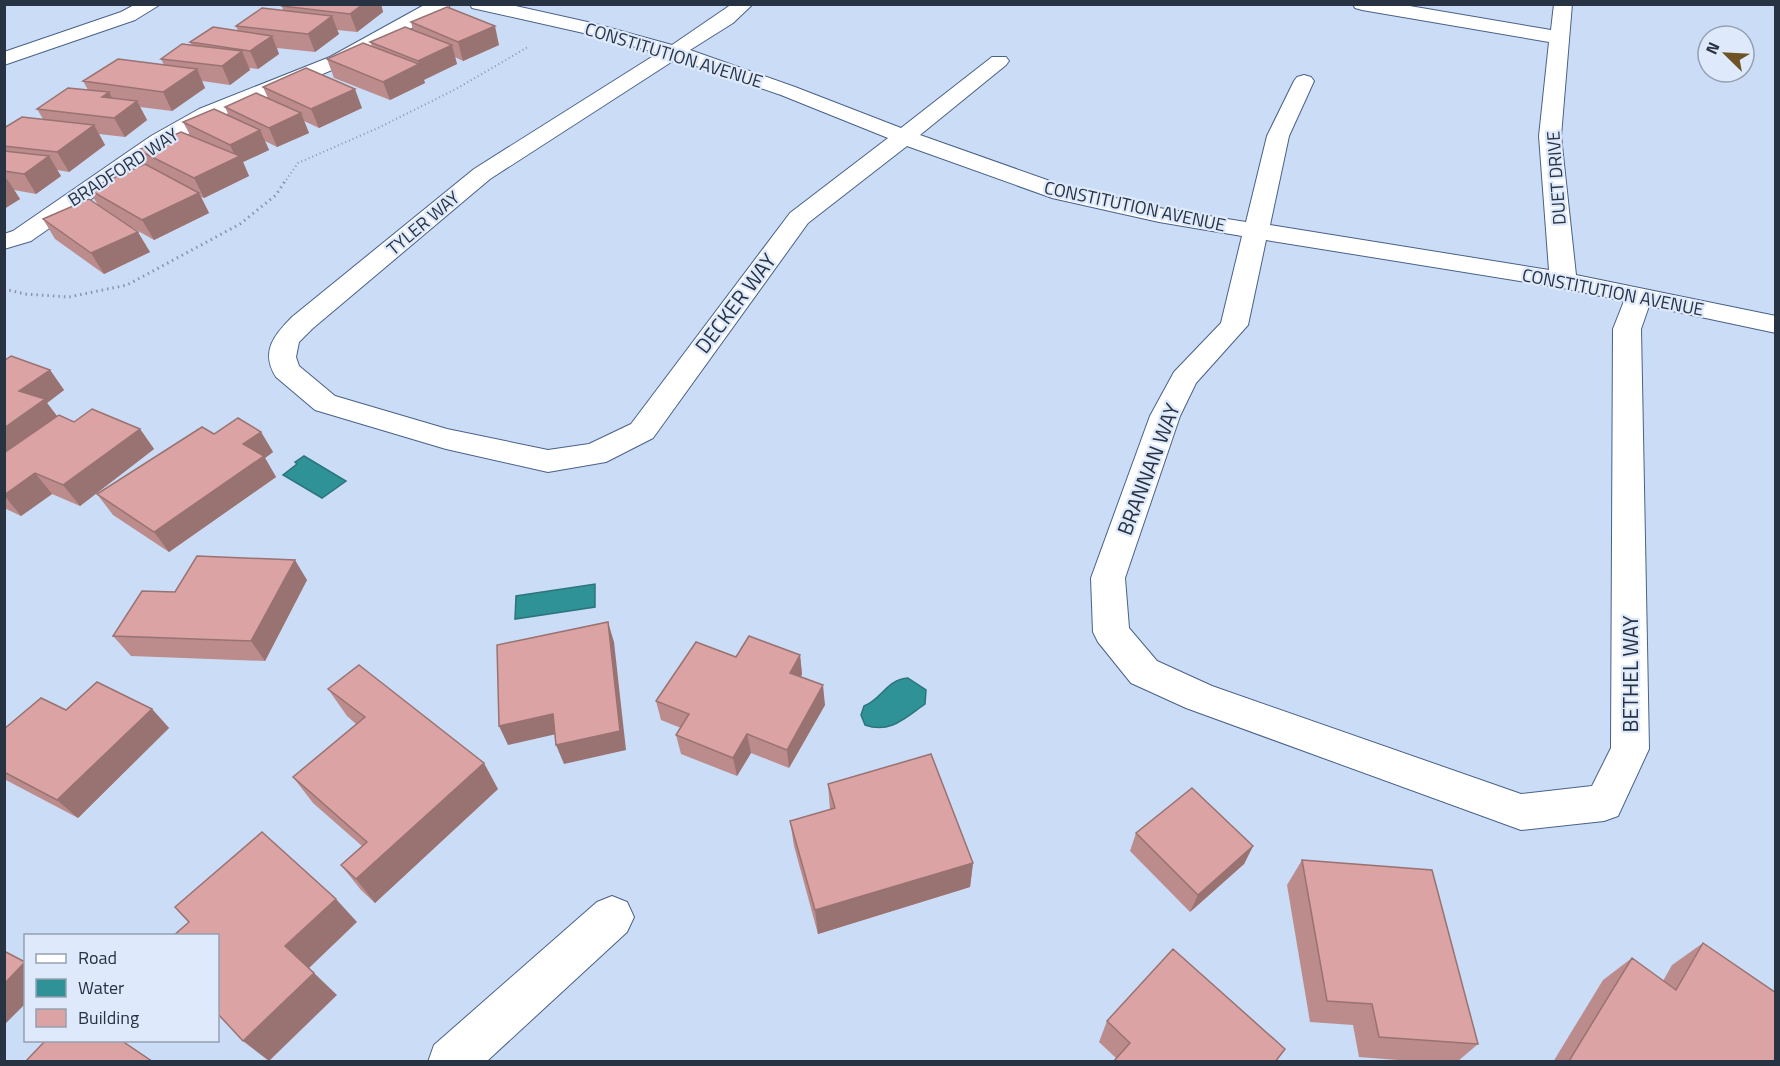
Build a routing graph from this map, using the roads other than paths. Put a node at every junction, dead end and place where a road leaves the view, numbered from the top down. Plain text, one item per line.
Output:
1 (152, 4) edge
2 (441, 4) edge
3 (479, 4) edge
4 (744, 4) edge
5 (1362, 4) edge
6 (1563, 4) edge
7 (1560, 38) junction
8 (675, 52) junction
9 (4, 59) edge
10 (999, 61) dead end
11 (1304, 81) dead end
12 (904, 137) junction
13 (1255, 231) junction
14 (4, 242) edge
15 (1563, 280) junction
16 (1639, 295) junction
17 (1776, 325) edge
18 (446, 439) joint
19 (1199, 696) joint
20 (612, 917) dead end
21 (451, 1062) edge

1 - 9 street
2 - 14 street, BRADFORD WAY
3 - 8 street, CONSTITUTION AVENUE
4 - 8 street, TYLER WAY
5 - 7 street
6 - 7 street, DUET DRIVE
7 - 15 street, DUET DRIVE
8 - 12 street, CONSTITUTION AVENUE
8 - 18 street, TYLER WAY
10 - 12 street, DECKER WAY
11 - 13 street, BRANNAN WAY
12 - 13 street, CONSTITUTION AVENUE
12 - 18 street, DECKER WAY
13 - 15 street, CONSTITUTION AVENUE
13 - 19 street, BRANNAN WAY
15 - 16 street, CONSTITUTION AVENUE
16 - 17 street, CONSTITUTION AVENUE
16 - 19 street, BETHEL WAY
20 - 21 street

